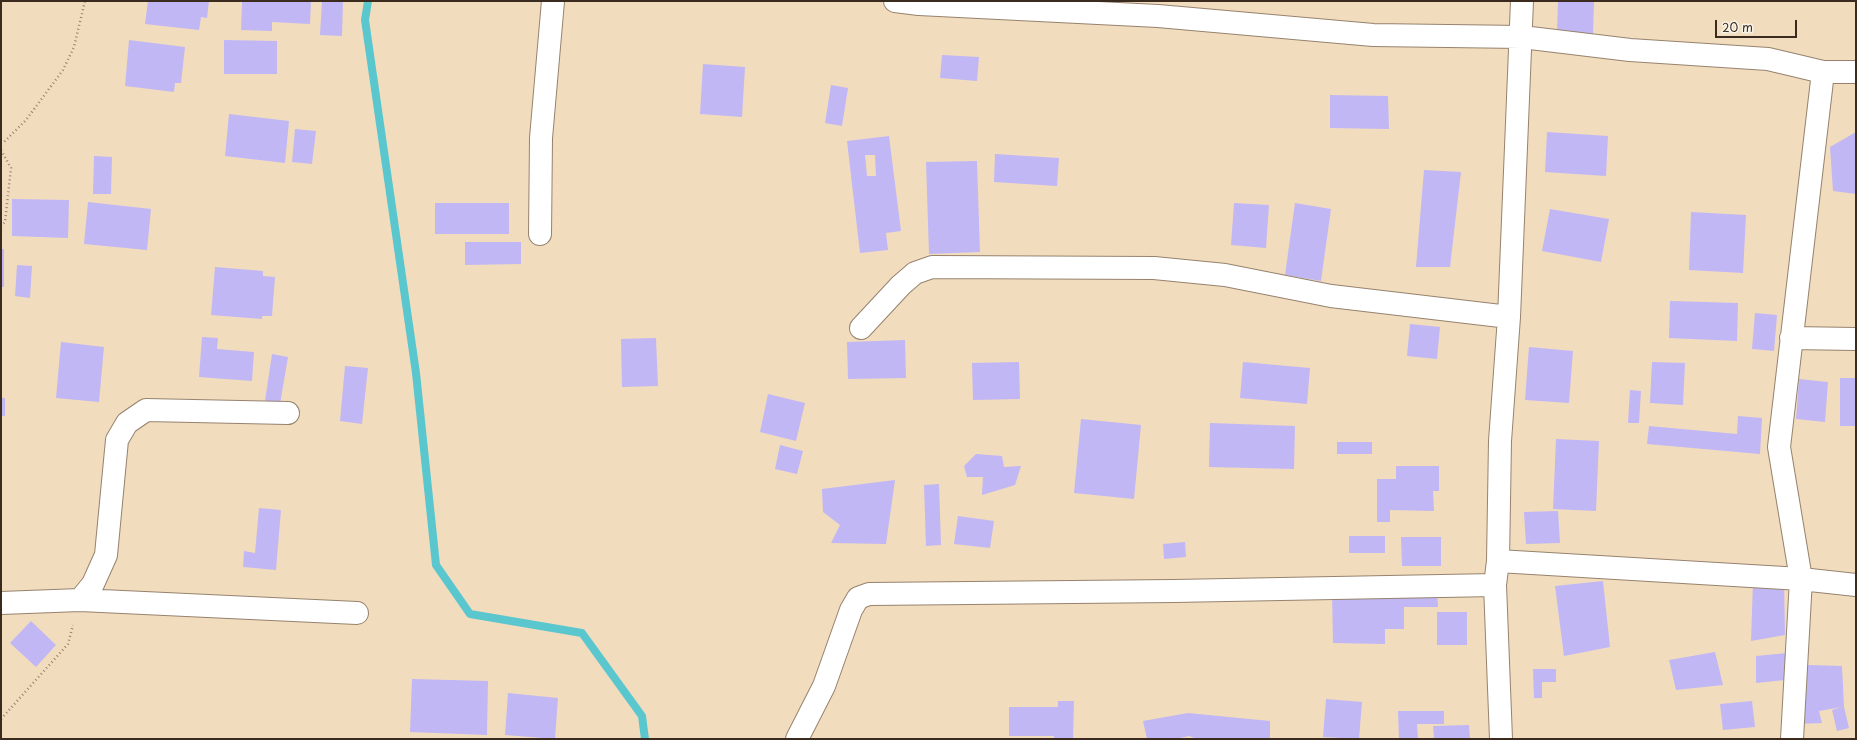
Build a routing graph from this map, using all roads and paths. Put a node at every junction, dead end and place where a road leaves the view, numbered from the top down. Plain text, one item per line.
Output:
1 (85, 1) edge
2 (553, 1) edge
3 (895, 1) edge
4 (1522, 1) edge
5 (1522, 37) junction
6 (1823, 72) junction
7 (1856, 72) edge
8 (1, 143) edge
9 (1, 150) edge
10 (1, 226) edge
11 (540, 234) dead end
12 (1510, 317) junction
13 (862, 328) dead end
14 (1791, 338) junction
15 (1856, 339) edge
16 (288, 413) dead end
17 (1498, 561) junction
18 (1801, 579) junction
19 (1495, 585) junction
20 (1856, 585) edge
21 (80, 600) junction
22 (1, 603) edge
23 (357, 613) dead end
24 (1, 719) edge
25 (797, 739) edge
26 (1501, 739) edge
27 (1792, 739) edge

1 - 8 path
2 - 11 street
3 - 5 street
4 - 5 street
5 - 6 street
5 - 12 street
6 - 7 street
6 - 14 street
9 - 10 path
12 - 13 street
12 - 17 street
14 - 15 street
14 - 18 street
16 - 21 street
17 - 18 street
17 - 19 street
18 - 20 street
18 - 27 street
19 - 25 street
19 - 26 street
21 - 22 street
21 - 23 street
21 - 24 path

